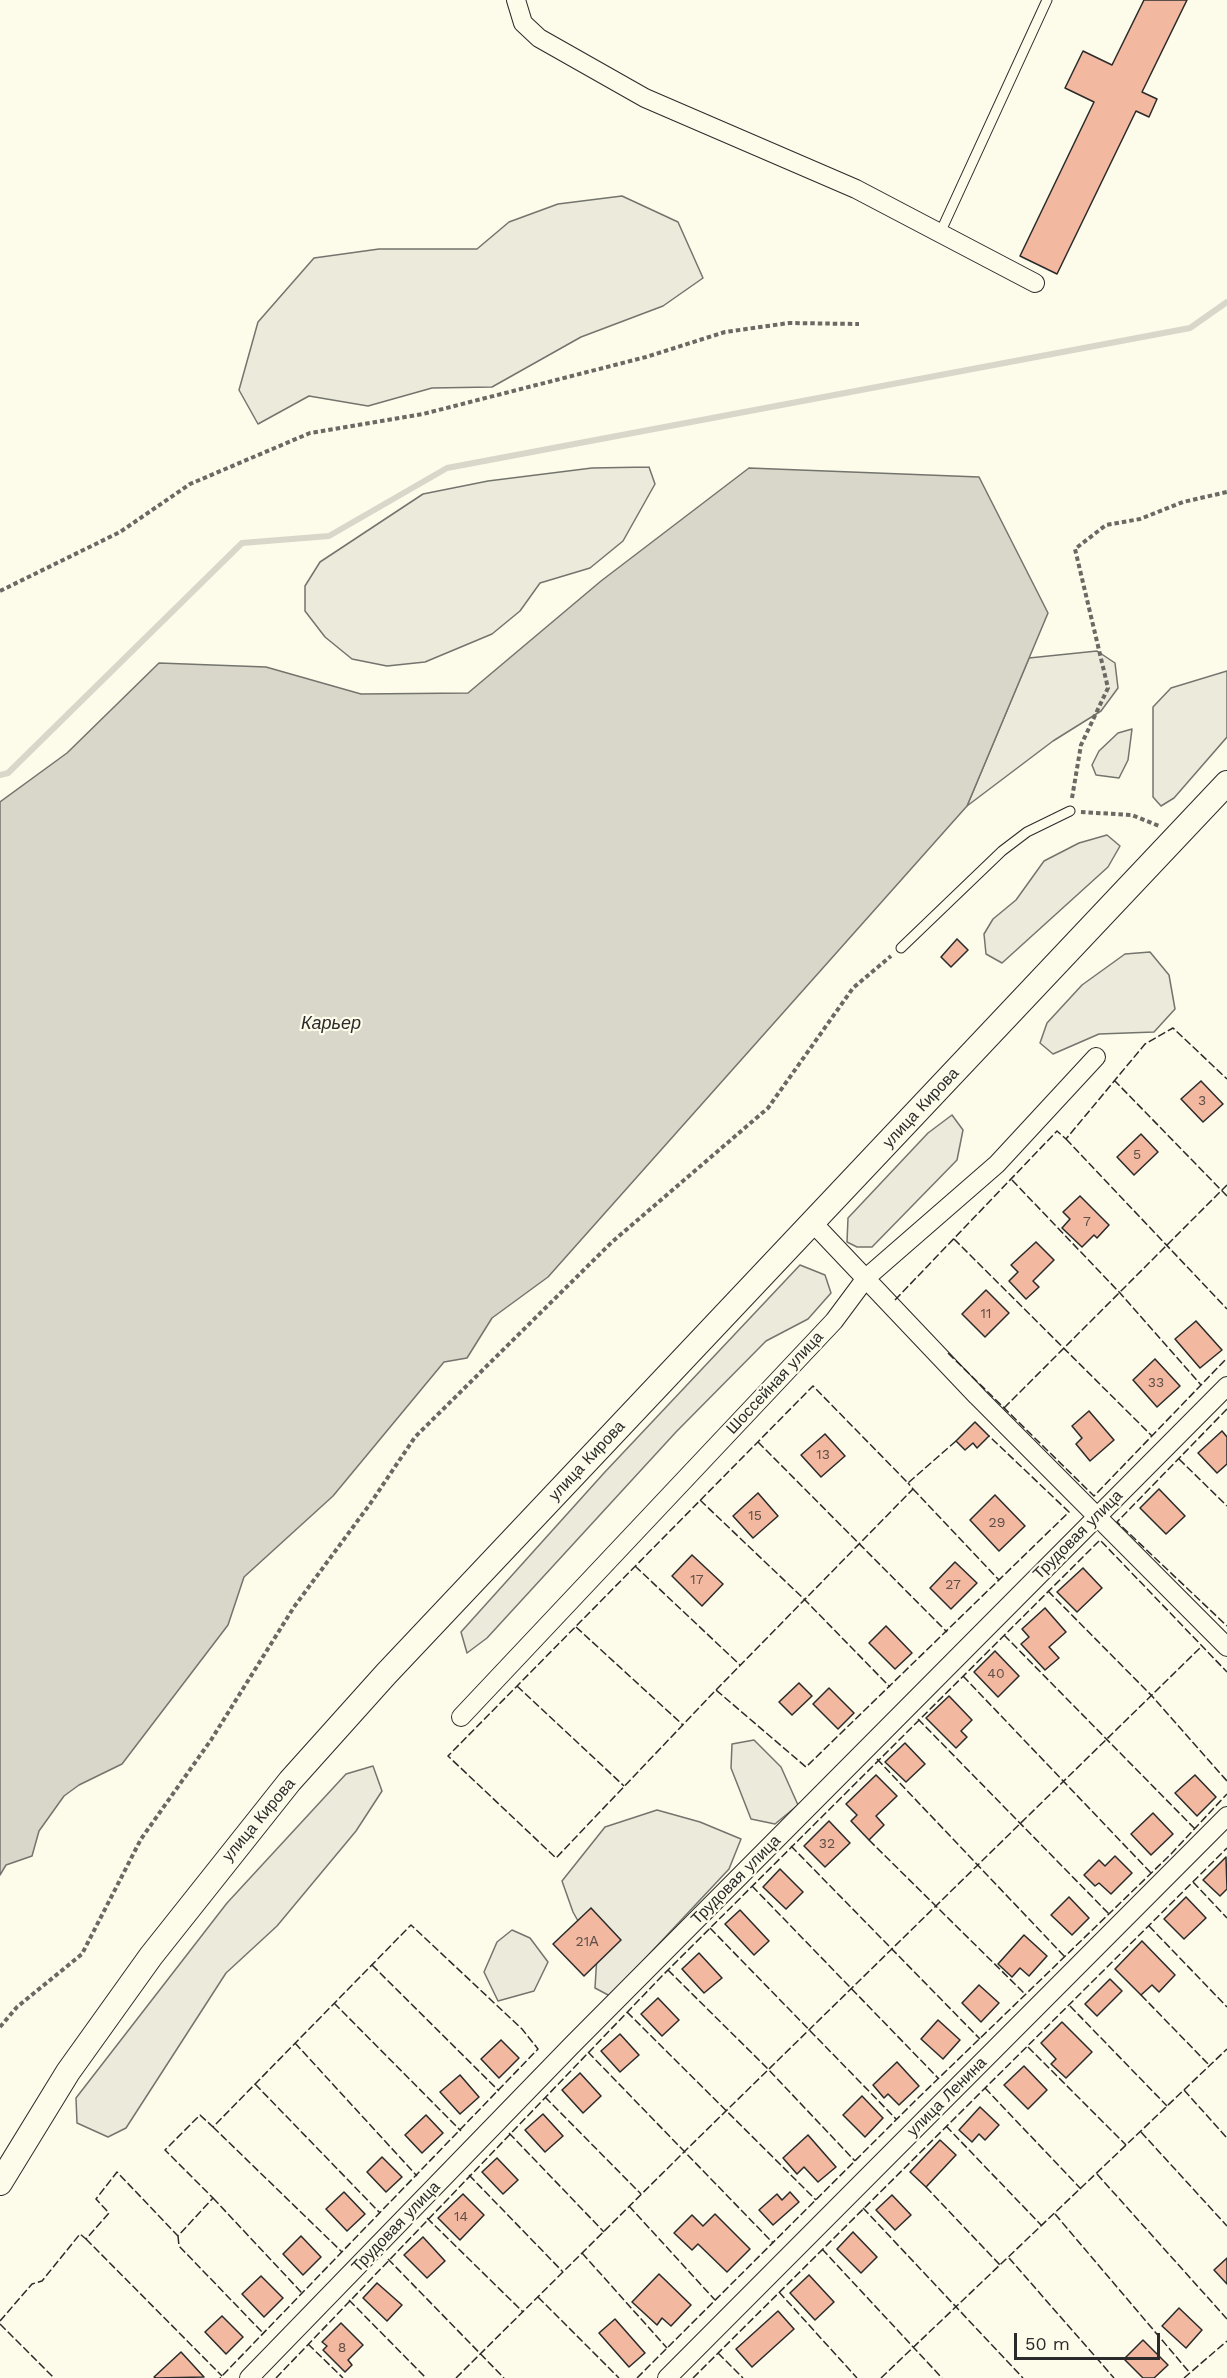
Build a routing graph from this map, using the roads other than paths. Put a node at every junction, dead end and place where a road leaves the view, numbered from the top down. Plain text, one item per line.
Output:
1 (516, 0) edge
2 (1047, 0) edge
3 (940, 233) junction
4 (1035, 283) dead end
5 (1227, 783) edge
6 (1070, 811) road end
7 (901, 948) road end
8 (1096, 1057) dead end
9 (813, 1222) junction
10 (866, 1278) junction
11 (1227, 1386) edge
12 (1095, 1517) junction
13 (1227, 1647) edge
14 (461, 1717) dead end
15 (1227, 1816) edge
16 (0, 2182) edge
17 (249, 2378) edge
18 (667, 2378) edge

1 - 3 street
2 - 3 lane
3 - 4 street
5 - 9 main road, улица Кирова
6 - 7 lane
8 - 10 street, Шоссейная улица
9 - 10 street
9 - 16 main road, улица Кирова
10 - 12 street
10 - 14 street, Шоссейная улица
11 - 12 street, Трудовая улица
12 - 13 street
12 - 17 street, Трудовая улица
15 - 18 street, улица Ленина

